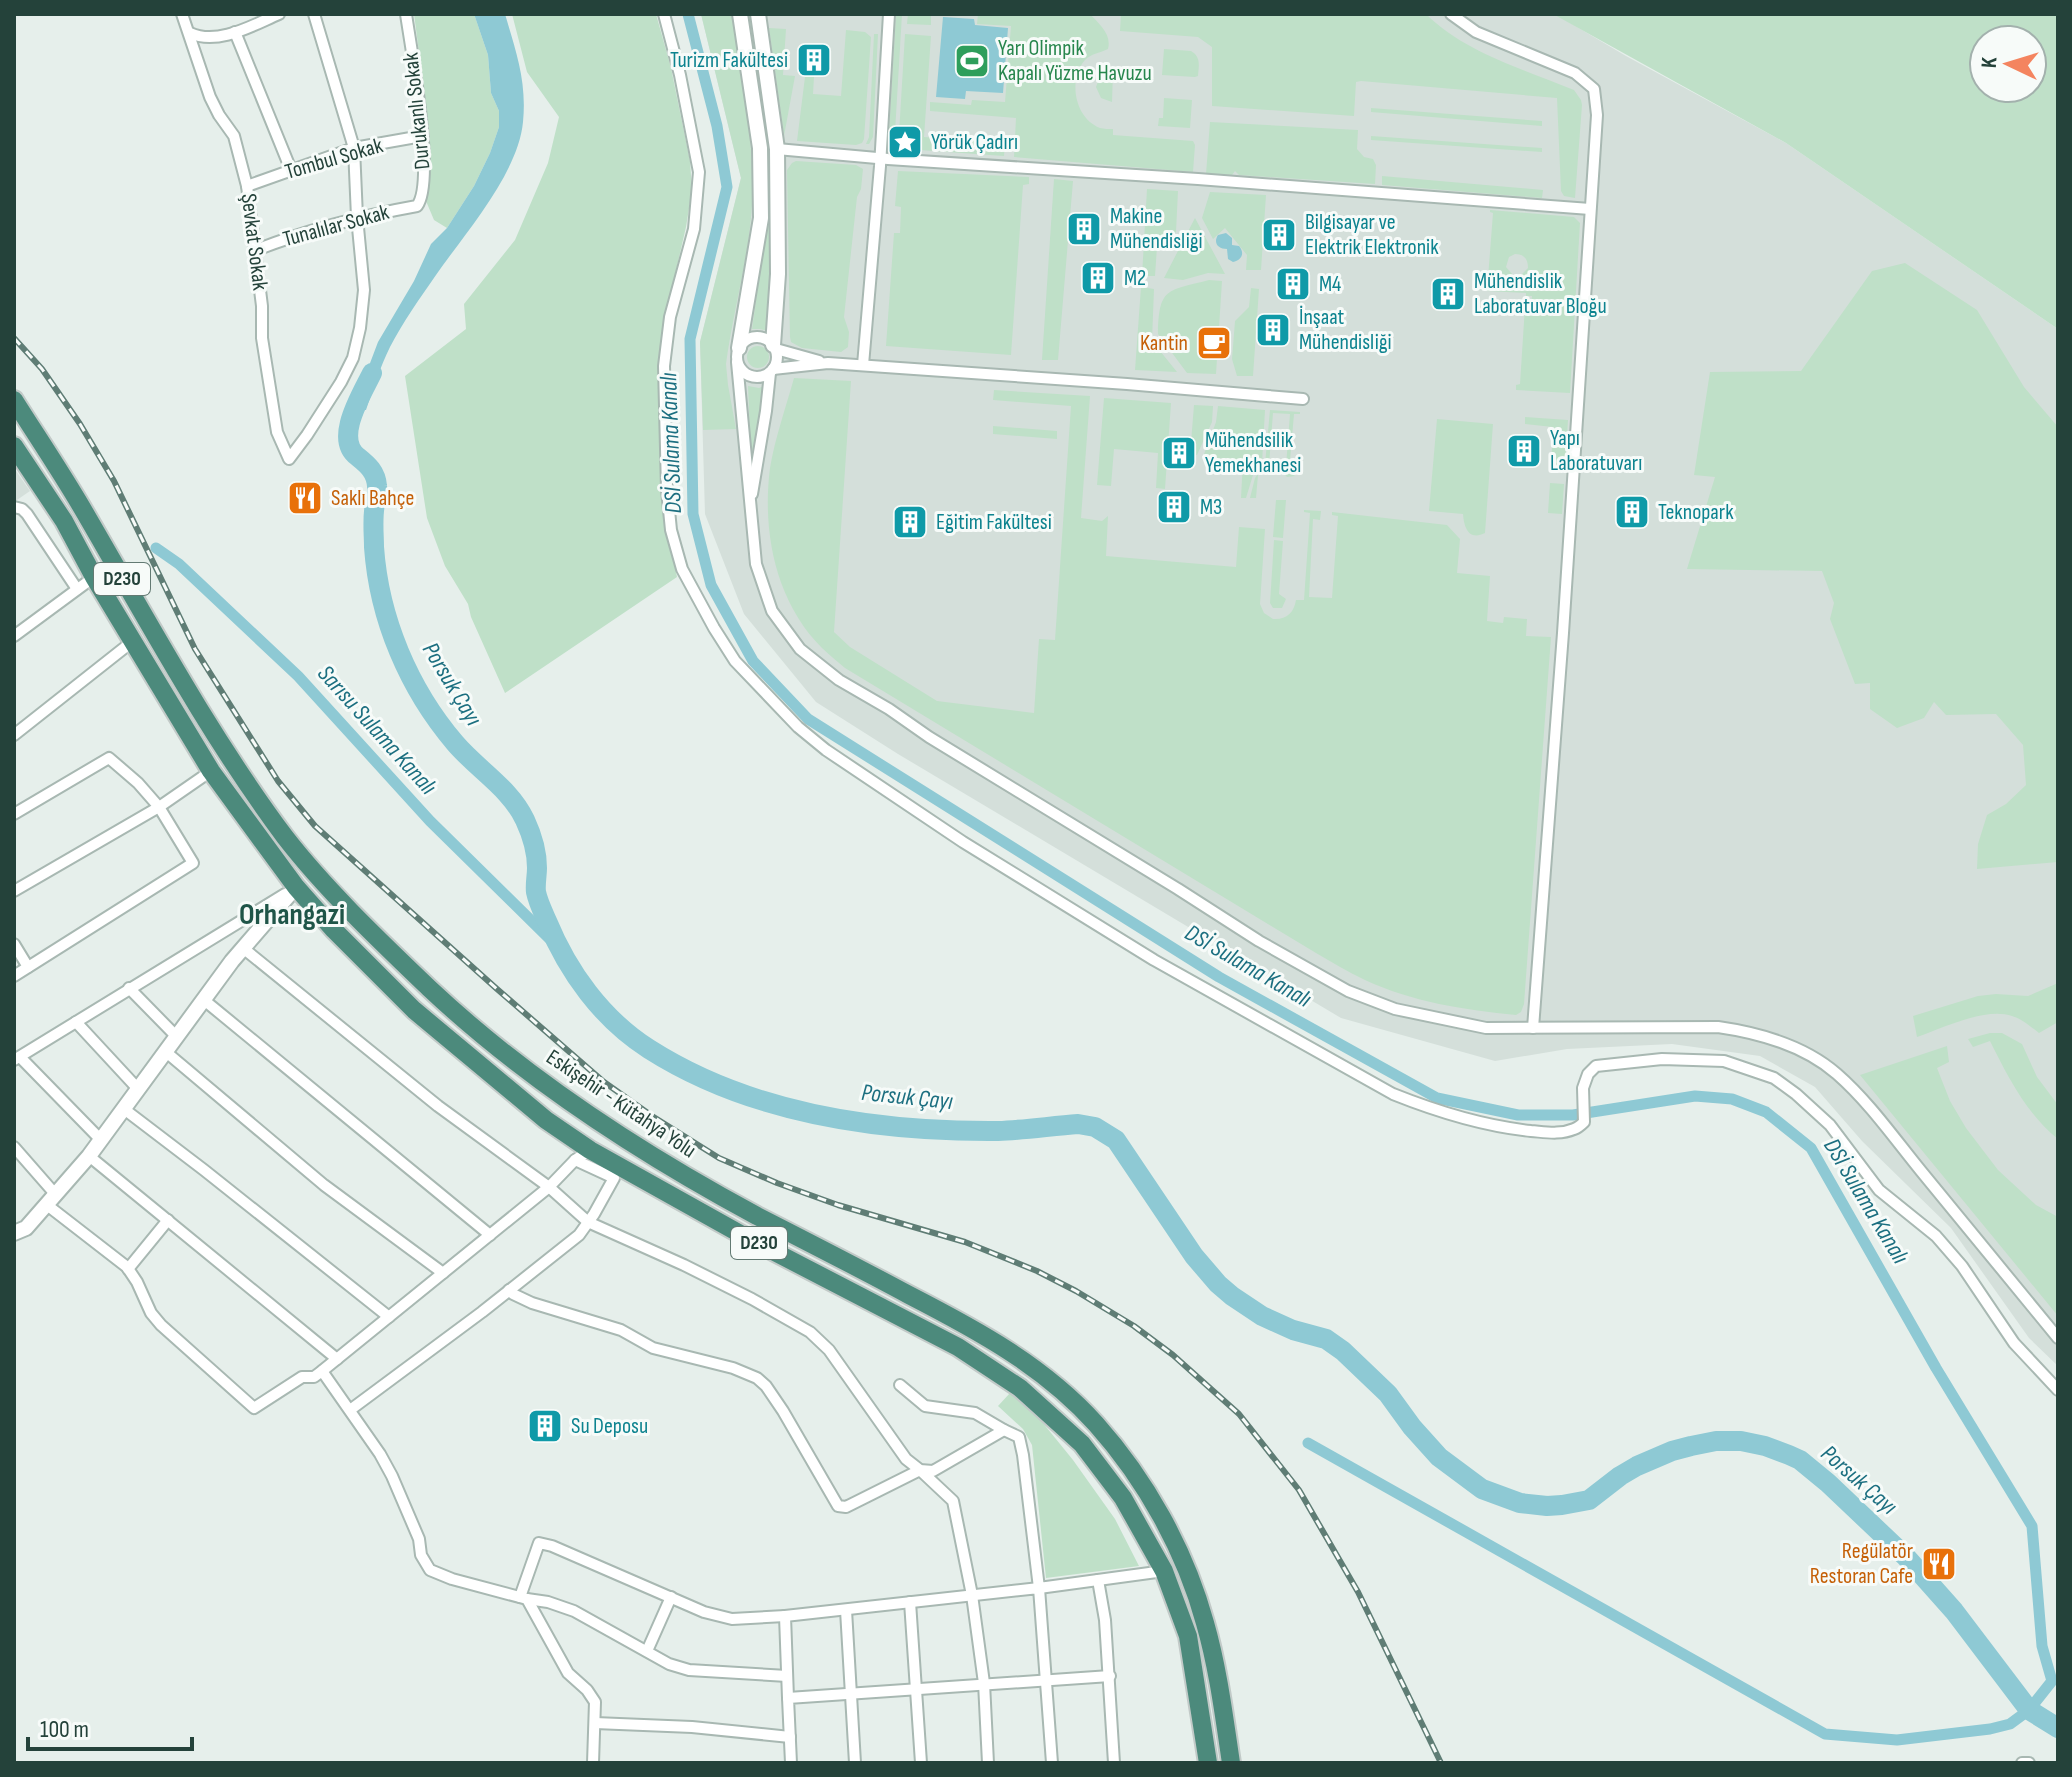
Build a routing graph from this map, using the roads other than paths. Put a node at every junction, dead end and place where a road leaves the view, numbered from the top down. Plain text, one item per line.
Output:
1 (182, 14) edge
2 (279, 14) edge
3 (314, 14) edge
4 (406, 14) edge
5 (664, 14) edge
6 (740, 14) edge
7 (758, 14) edge
8 (889, 14) edge
9 (1451, 14) edge
10 (235, 32) junction
11 (190, 33) junction
12 (422, 136) junction
13 (354, 148) junction
14 (777, 149) junction
15 (880, 159) junction
16 (291, 170) junction
17 (247, 186) junction
18 (417, 206) joint
19 (1590, 209) junction
20 (357, 217) junction
21 (256, 250) junction
22 (774, 347) junction
23 (738, 355) junction
24 (828, 363) junction
25 (863, 365) junction
26 (772, 371) junction
27 (1303, 399) dead end
28 (14, 400) edge
29 (14, 446) edge
30 (14, 507) edge
31 (750, 507) junction
32 (94, 577) junction
33 (77, 589) junction
34 (14, 636) edge
35 (133, 641) junction
36 (14, 735) edge
37 (230, 757) junction
38 (211, 771) junction
39 (159, 807) junction
40 (14, 814) edge
41 (296, 887) junction
42 (14, 891) edge
43 (14, 944) edge
44 (243, 948) junction
45 (28, 967) junction
46 (14, 976) edge
47 (129, 988) junction
48 (204, 1000) junction
49 (76, 1022) junction
50 (1533, 1028) junction
51 (177, 1037) junction
52 (166, 1052) junction
53 (17, 1059) edge
54 (139, 1090) junction
55 (124, 1109) junction
56 (101, 1140) junction
57 (14, 1147) edge
58 (583, 1155) junction
59 (89, 1156) junction
60 (549, 1187) junction
61 (51, 1200) junction
62 (168, 1220) junction
63 (588, 1222) junction
64 (14, 1233) edge
65 (490, 1235) junction
66 (128, 1269) junction
67 (443, 1273) junction
68 (509, 1290) junction
69 (389, 1317) junction
70 (2058, 1338) edge
71 (337, 1359) junction
72 (322, 1371) junction
73 (900, 1385) dead end
74 (2058, 1390) edge
75 (350, 1410) junction
76 (1004, 1430) junction
77 (920, 1470) junction
78 (1164, 1571) junction
79 (1098, 1580) junction
80 (1039, 1588) junction
81 (972, 1595) junction
82 (671, 1597) junction
83 (524, 1598) junction
84 (910, 1602) junction
85 (846, 1610) junction
86 (785, 1616) junction
87 (647, 1651) junction
88 (787, 1676) junction
89 (1110, 1676) junction
90 (1045, 1679) junction
91 (984, 1683) junction
92 (917, 1688) junction
93 (849, 1693) junction
94 (788, 1698) junction
95 (595, 1723) junction
96 (790, 1737) junction
97 (593, 1763) edge
98 (791, 1763) edge
99 (855, 1763) edge
100 (921, 1763) edge
101 (988, 1763) edge
102 (1052, 1763) edge
103 (1114, 1763) edge
104 (1208, 1763) edge
105 (1231, 1763) edge
106 (2022, 1763) edge
107 (2029, 1763) edge

1 - 11 street, Şevkat Sokak
2 - 10 street
3 - 13 street
4 - 12 street, Durukanlı Sokak
5 - 74 street
6 - 23 street
7 - 14 street
8 - 15 street
9 - 19 street
10 - 11 street
10 - 16 street
11 - 17 street, Şevkat Sokak
12 - 13 street, Tombul Sokak
12 - 18 street, Durukanlı Sokak
13 - 16 street, Tombul Sokak
13 - 20 street
14 - 15 street
14 - 22 street
15 - 19 street
15 - 25 street
16 - 17 street, Tombul Sokak
17 - 21 street, Şevkat Sokak
18 - 20 street, Tunalılar Sokak
19 - 50 street
20 - 21 street, Tunalılar Sokak
20 - 21 street, Şevkat Sokak
22 - 23 street
22 - 24 street
22 - 26 street
23 - 26 street
23 - 31 street
24 - 25 street
24 - 26 street
25 - 27 street
26 - 31 street
28 - 37 highway, Eskişehir - Kütahya Yolu / D230
29 - 32 highway, D230
30 - 33 street
31 - 50 street
32 - 33 street
32 - 35 highway, D230
33 - 34 street
35 - 36 street
35 - 38 highway, D230
37 - 38 highway
37 - 105 highway, Eskişehir - Kütahya Yolu / D230
38 - 39 street
38 - 41 highway, D230
39 - 40 street
39 - 42 street
39 - 45 street
41 - 44 street
41 - 47 street
41 - 58 highway, D230
43 - 45 street
44 - 48 street
44 - 60 street
45 - 46 street
47 - 49 street
47 - 51 street
48 - 51 street
48 - 65 street
49 - 53 street
49 - 54 street
50 - 70 street
51 - 52 street
52 - 54 street
52 - 67 street
53 - 56 street
54 - 55 street
55 - 56 street
55 - 69 street
56 - 59 street
57 - 61 street
58 - 60 street
58 - 63 street
58 - 78 highway, D230
59 - 61 street
59 - 62 street
60 - 63 street
60 - 65 street
61 - 64 street
61 - 66 street
62 - 66 street
62 - 71 street
63 - 68 street
63 - 77 street
65 - 67 street
66 - 72 street
67 - 69 street
68 - 75 street
68 - 77 street
69 - 71 street
71 - 72 street
72 - 75 street
73 - 76 street
75 - 83 street
76 - 77 street
76 - 80 street
77 - 81 street
78 - 79 street
78 - 104 highway, D230
79 - 80 street
79 - 89 street
80 - 81 street
80 - 90 street
81 - 84 street
81 - 91 street
82 - 83 street
82 - 86 street
82 - 87 street
83 - 87 street
83 - 95 street
84 - 85 street
84 - 92 street
85 - 86 street
85 - 93 street
86 - 88 street
87 - 88 street
88 - 94 street
89 - 90 street
89 - 103 street
90 - 91 street
90 - 102 street
91 - 92 street
91 - 101 street
92 - 93 street
92 - 100 street
93 - 94 street
93 - 99 street
94 - 96 street
95 - 96 street
95 - 97 street
96 - 98 street
106 - 107 street

